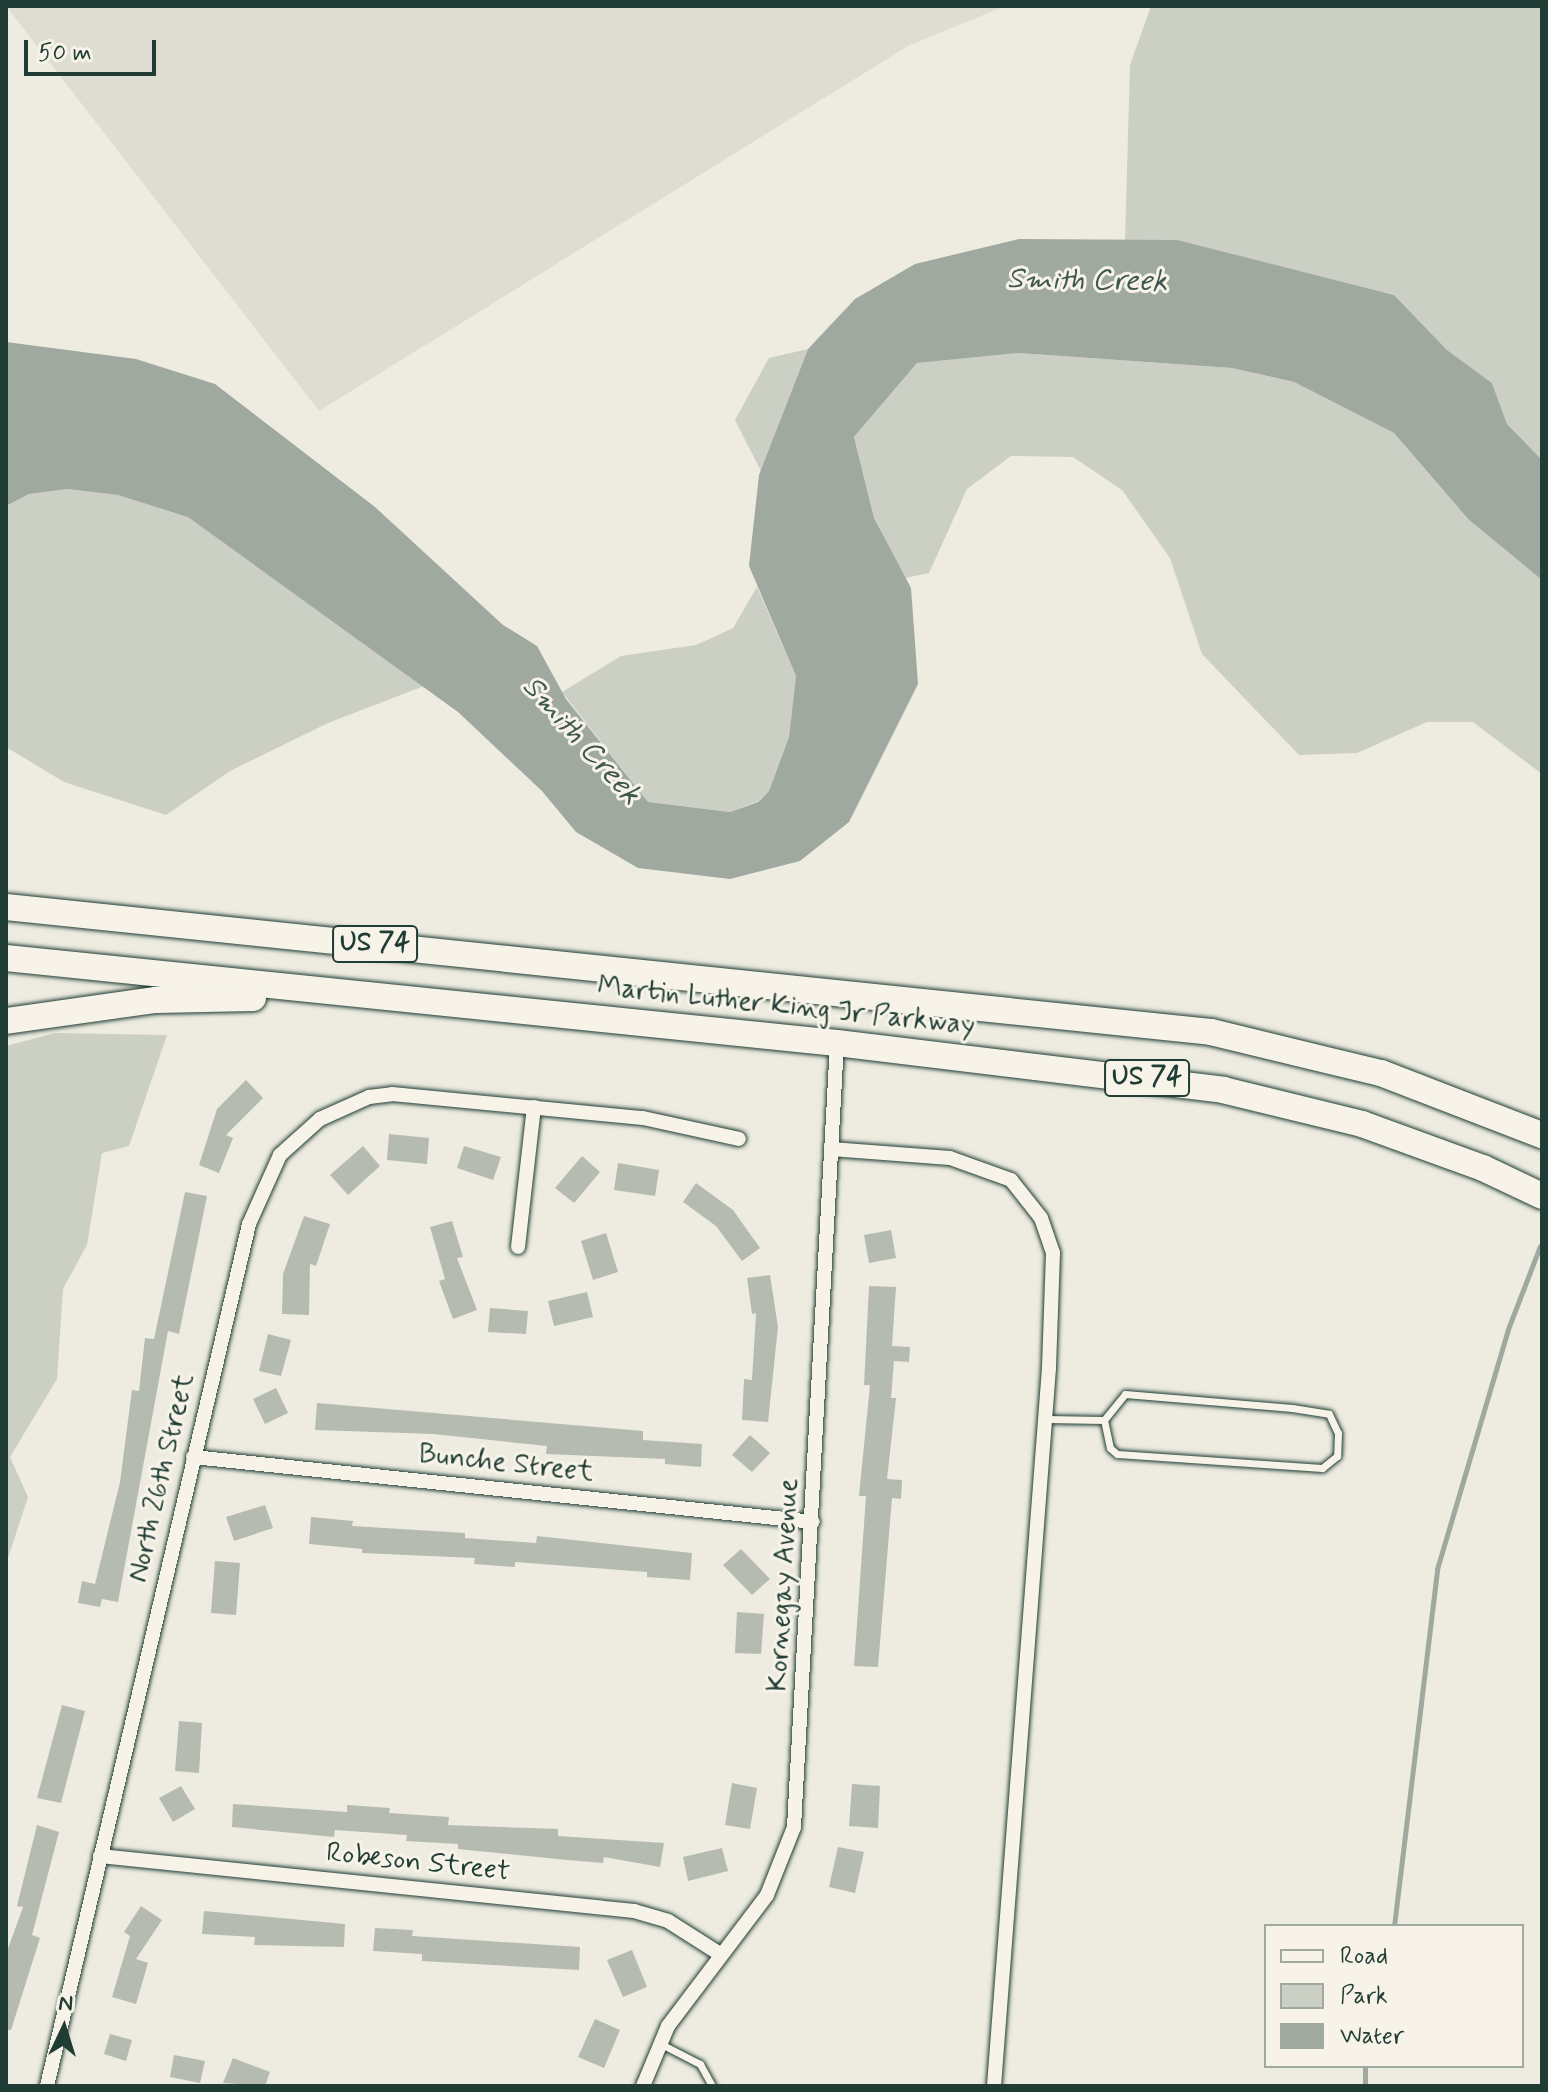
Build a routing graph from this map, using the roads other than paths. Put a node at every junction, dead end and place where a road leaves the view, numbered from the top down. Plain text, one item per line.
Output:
1 (6, 907) edge
2 (6, 958) edge
3 (355, 995) junction
4 (6, 1021) edge
5 (837, 1043) junction
6 (534, 1107) junction
7 (1542, 1135) edge
8 (739, 1139) dead end
9 (831, 1149) junction
10 (1542, 1196) edge
11 (518, 1247) dead end
12 (1045, 1419) junction
13 (1104, 1420) junction
14 (193, 1457) junction
15 (813, 1522) junction
16 (100, 1856) junction
17 (720, 1954) junction
18 (659, 2043) junction
19 (47, 2086) edge
20 (643, 2086) edge
21 (712, 2086) edge
22 (994, 2086) edge

1 - 7 highway, Martin Luther King Jr Parkway / US 74
2 - 3 highway, Martin Luther King Jr Parkway / US 74
3 - 4 highway
3 - 5 highway, Martin Luther King Jr Parkway / US 74
5 - 9 street, Kornegay Avenue
5 - 10 highway, Martin Luther King Jr Parkway / US 74
6 - 8 street
6 - 11 street
6 - 14 street, North 26th Street
9 - 12 street
9 - 15 street, Kornegay Avenue
12 - 13 lane
12 - 22 street
13 - 13 lane
14 - 15 street, Bunche Street
14 - 16 street, North 26th Street
15 - 17 street, Kornegay Avenue
16 - 17 street, Robeson Street
16 - 19 street, North 26th Street
17 - 18 street, Kornegay Avenue
18 - 20 street, Kornegay Avenue
18 - 21 lane

